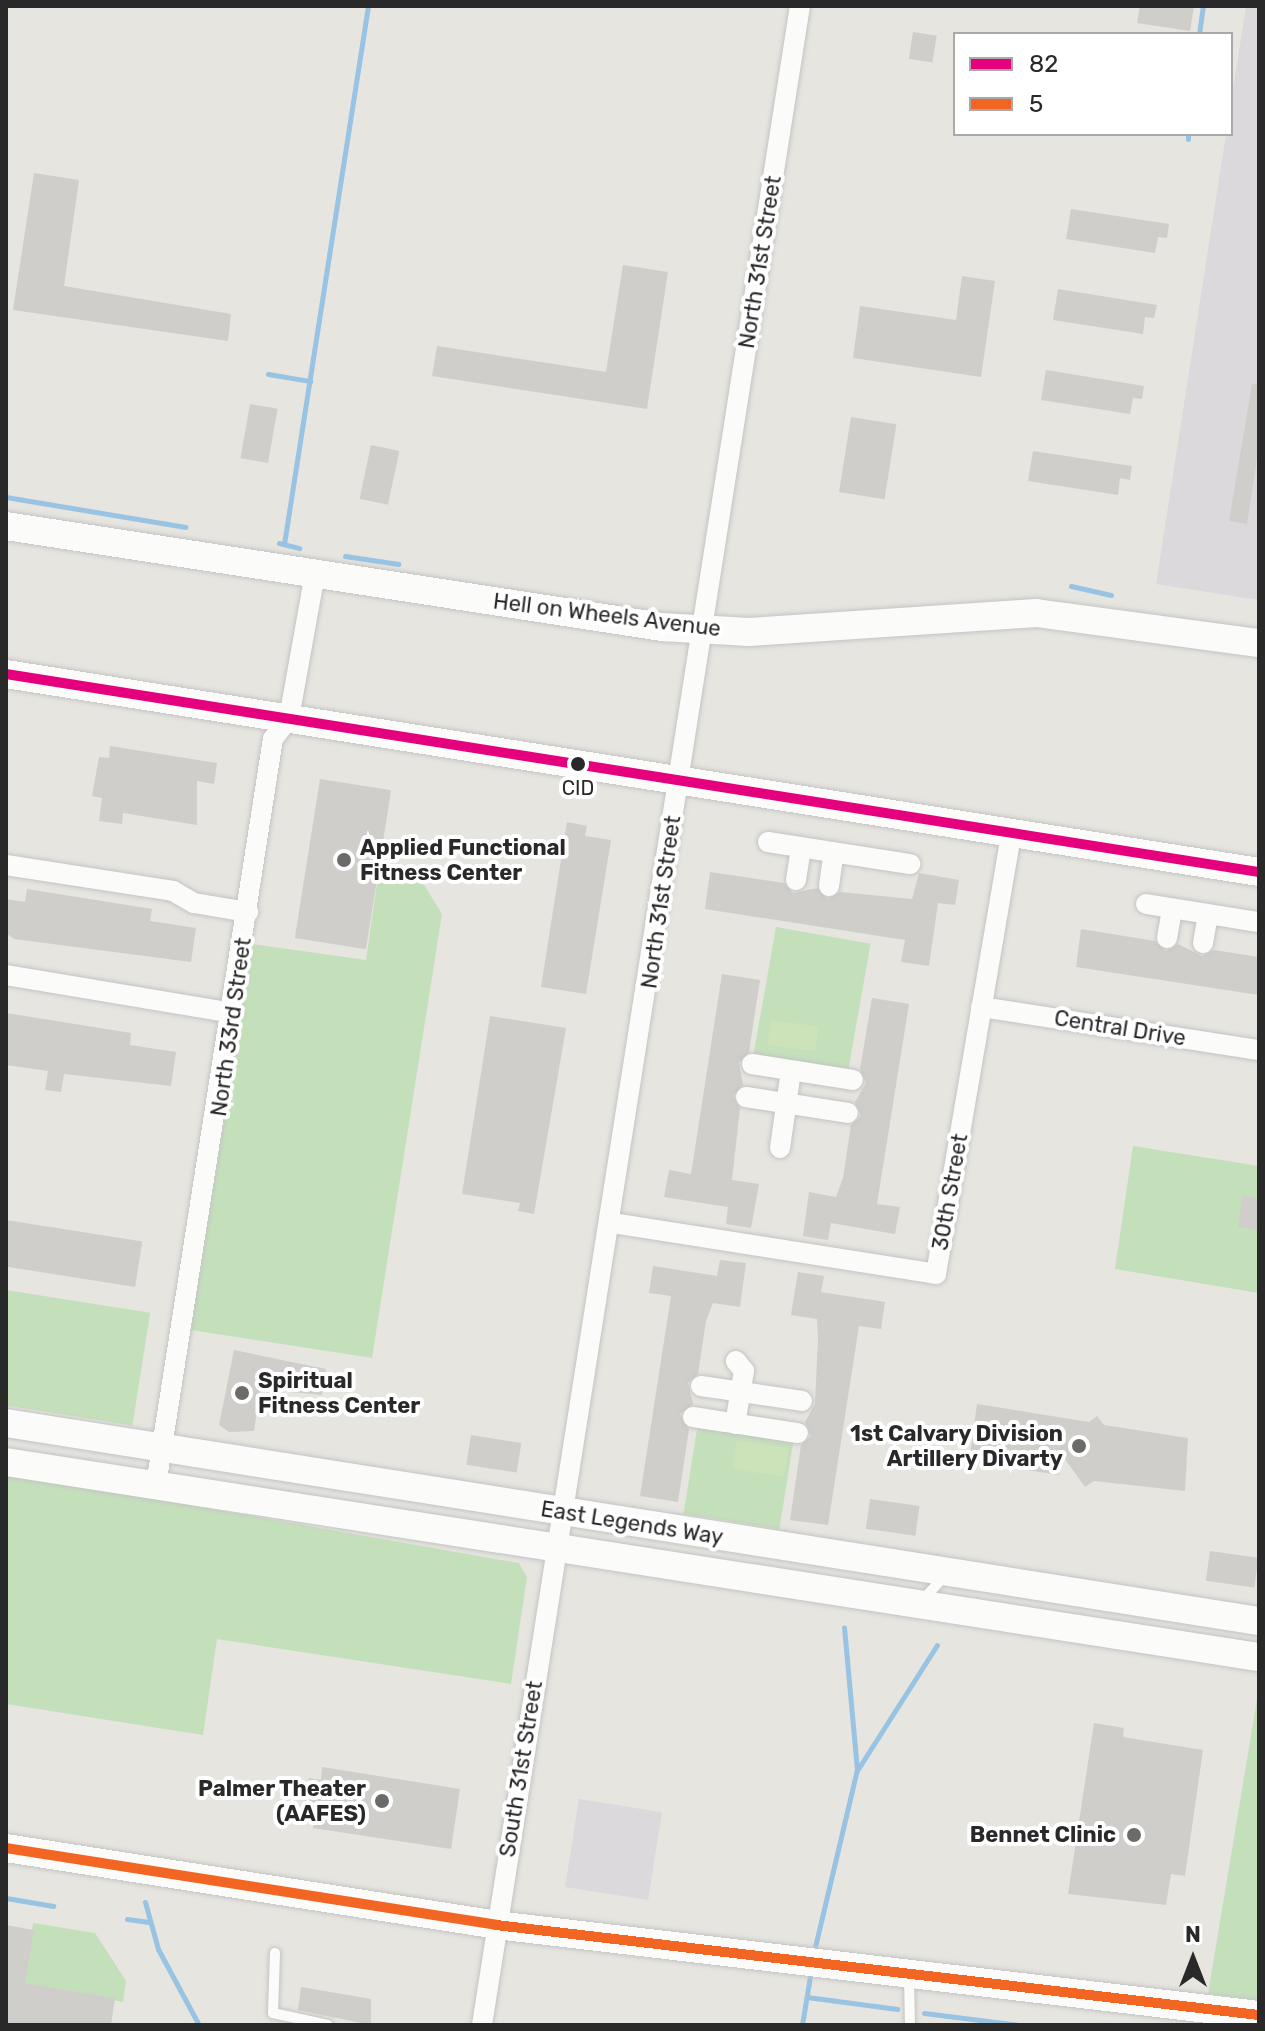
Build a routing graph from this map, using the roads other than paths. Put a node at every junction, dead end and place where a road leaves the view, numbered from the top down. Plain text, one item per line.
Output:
1 (800, 6) edge
2 (6, 526) edge
3 (315, 573) junction
4 (703, 630) junction
5 (1259, 643) edge
6 (6, 674) edge
7 (289, 718) junction
8 (679, 781) junction
9 (1011, 833) junction
10 (768, 842) dead end
11 (801, 847) junction
12 (834, 852) junction
13 (910, 864) dead end
14 (6, 865) edge
15 (1259, 872) edge
16 (796, 880) dead end
17 (829, 886) dead end
18 (1146, 904) dead end
19 (1172, 909) junction
20 (248, 912) junction
21 (1208, 914) junction
22 (1259, 922) edge
23 (1167, 938) dead end
24 (1203, 943) dead end
25 (6, 975) edge
26 (981, 1007) junction
27 (233, 1013) junction
28 (1259, 1050) edge
29 (752, 1064) dead end
30 (791, 1071) junction
31 (853, 1080) dead end
32 (746, 1097) dead end
33 (786, 1103) junction
34 (848, 1113) dead end
35 (780, 1148) dead end
36 (612, 1223) junction
37 (736, 1361) dead end
38 (701, 1386) dead end
39 (740, 1391) junction
40 (802, 1401) dead end
41 (693, 1417) dead end
42 (6, 1423) edge
43 (735, 1424) junction
44 (798, 1433) dead end
45 (163, 1447) junction
46 (6, 1462) edge
47 (156, 1485) junction
48 (562, 1513) junction
49 (556, 1549) junction
50 (946, 1574) junction
51 (917, 1606) junction
52 (1259, 1621) edge
53 (1259, 1657) edge
54 (6, 1848) edge
55 (496, 1925) junction
56 (275, 1953) dead end
57 (909, 1974) junction
58 (1259, 2015) edge
59 (328, 2025) edge
60 (482, 2025) edge
61 (910, 2025) edge

1 - 4 street, North 31st Street
2 - 3 street, Hell on Wheels Avenue
3 - 4 street, Hell on Wheels Avenue
3 - 7 street, North 33rd Street
4 - 5 street, Hell on Wheels Avenue
4 - 8 street, North 31st Street
6 - 7 street
7 - 8 street
7 - 20 street, North 33rd Street
8 - 9 street
8 - 36 street, North 31st Street
9 - 15 street
9 - 26 street, 30th Street
10 - 11 street
11 - 12 street
11 - 16 street
12 - 13 street
12 - 17 street
14 - 20 street
18 - 19 street
19 - 21 street
19 - 23 street
20 - 27 street, North 33rd Street
21 - 22 street
21 - 24 street
25 - 27 street
26 - 28 street, Central Drive
26 - 36 street, 30th Street
27 - 45 street, North 33rd Street
29 - 30 street
30 - 31 street
30 - 33 street
32 - 33 street
33 - 34 street
33 - 35 street
36 - 48 street, North 31st Street
37 - 39 street
38 - 39 street
39 - 40 street
39 - 43 street
41 - 43 street
42 - 45 street, East Legends Way
43 - 44 street
45 - 47 street, North 33rd Street
45 - 48 street, East Legends Way
46 - 47 street, East Legends Way
47 - 49 street, East Legends Way
48 - 49 street, South 31st Street
48 - 50 street, East Legends Way
49 - 51 street, East Legends Way
49 - 55 street, South 31st Street
50 - 51 lane
50 - 52 street, East Legends Way
51 - 53 street, East Legends Way
54 - 55 street
55 - 57 street
55 - 60 street, South 31st Street
56 - 59 lane
57 - 58 street
57 - 61 lane

